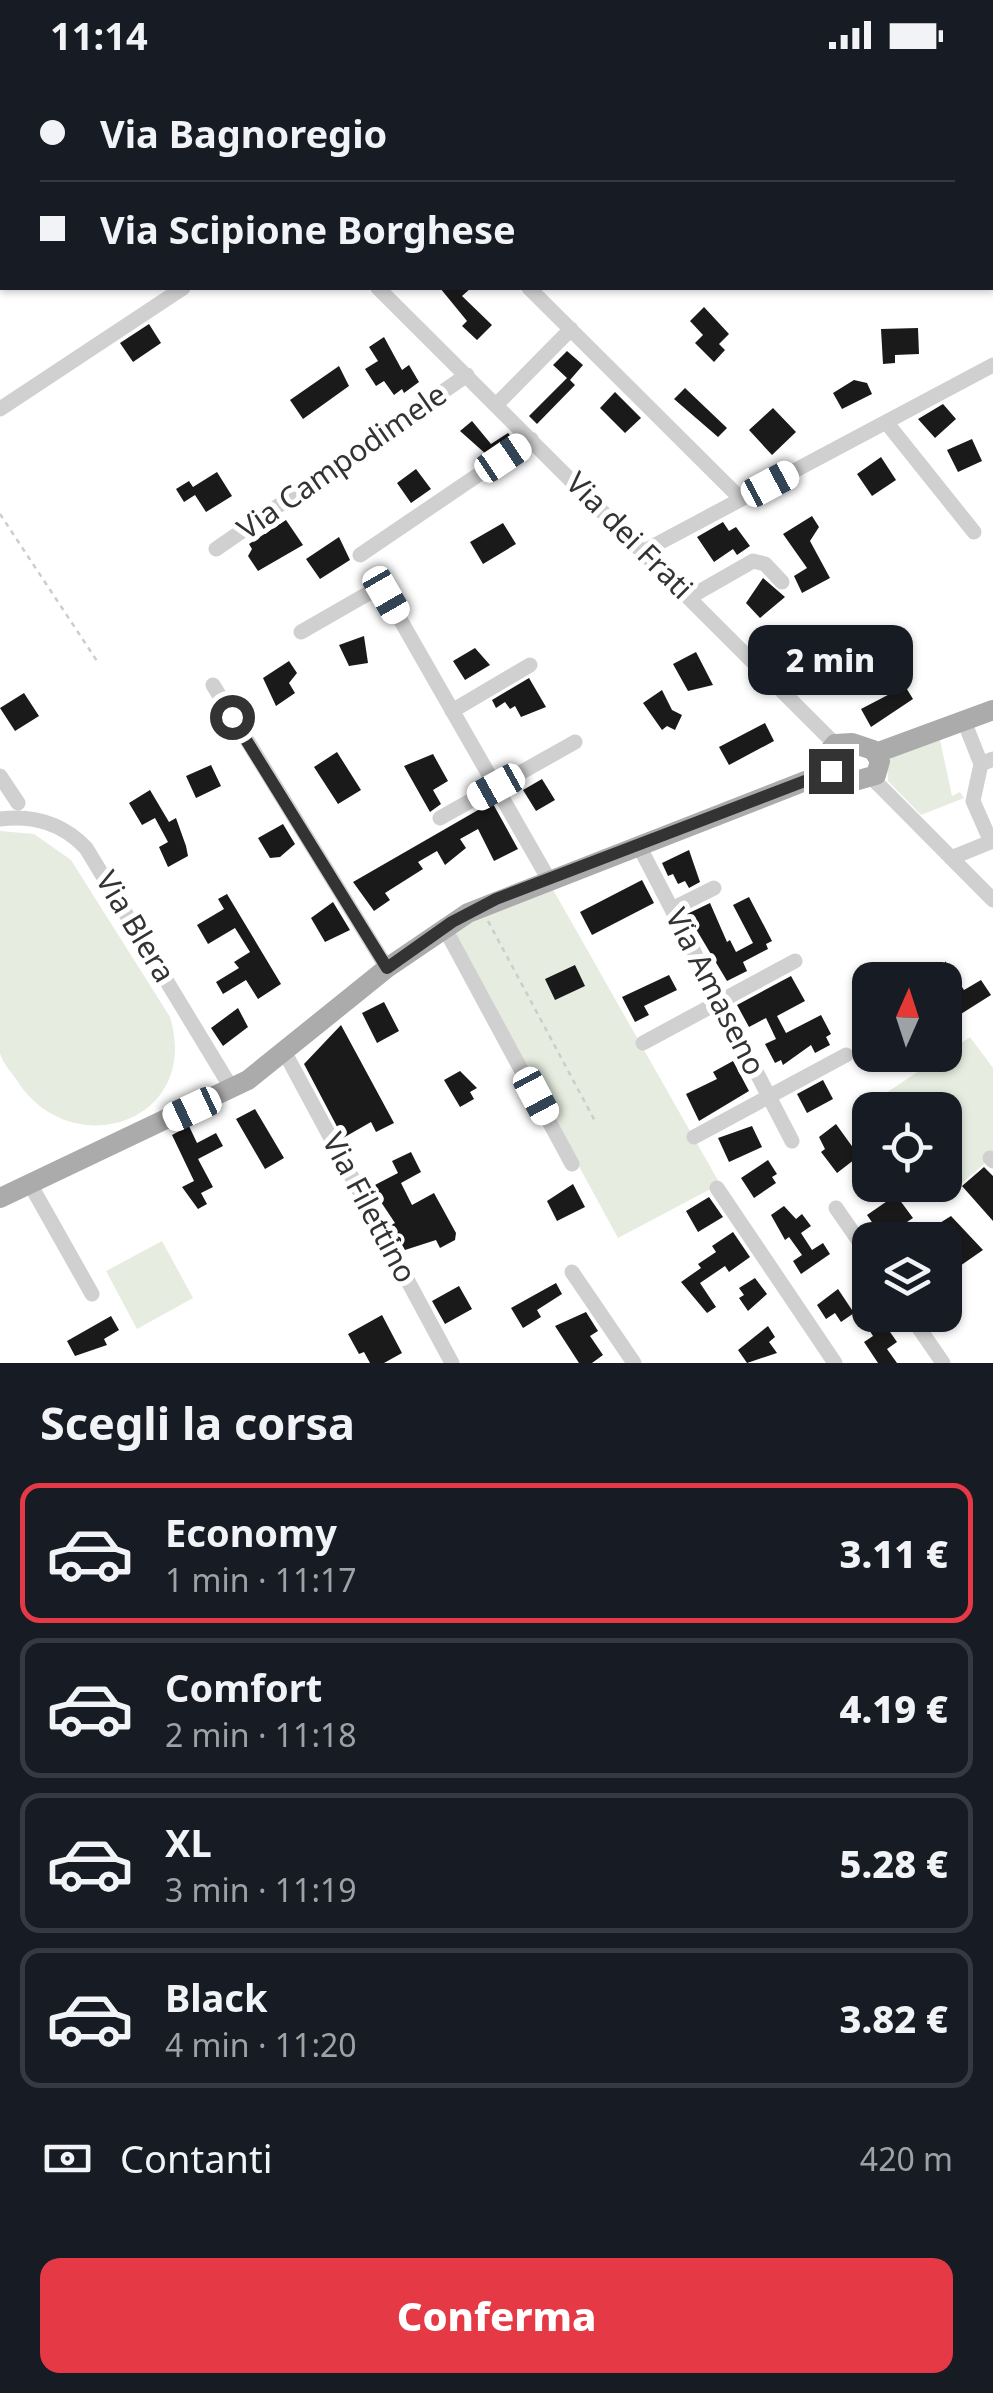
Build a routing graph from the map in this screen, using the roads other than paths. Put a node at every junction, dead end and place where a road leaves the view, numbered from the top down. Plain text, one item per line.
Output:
1 (180, 290) edge
2 (380, 290) edge
3 (531, 290) edge
4 (570, 329) junction
5 (993, 364) edge
6 (467, 375) junction
7 (497, 404) junction
8 (0, 408) edge
9 (886, 422) junction
10 (532, 438) junction
11 (741, 499) junction
12 (974, 532) dead end
13 (216, 549) dead end
14 (644, 551) junction
15 (360, 555) dead end
16 (782, 582) dead end
17 (690, 597) junction
18 (300, 632) dead end
19 (530, 665) dead end
20 (213, 685) dead end
21 (452, 710) junction
22 (993, 710) edge
23 (964, 721) junction
24 (575, 742) dead end
25 (835, 744) junction
26 (876, 753) junction
27 (987, 761) edge
28 (831, 771) junction
29 (0, 776) edge
30 (872, 778) junction
31 (496, 787) junction
32 (18, 803) dead end
33 (440, 818) dead end
34 (0, 819) edge
35 (638, 844) junction
36 (988, 844) edge
37 (951, 858) junction
38 (993, 860) edge
39 (548, 878) junction
40 (714, 888) dead end
41 (993, 900) edge
42 (672, 909) junction
43 (444, 926) junction
44 (794, 961) dead end
45 (387, 968) junction
46 (720, 1002) junction
47 (643, 1043) dead end
48 (285, 1054) junction
49 (846, 1055) dead end
50 (232, 1089) junction
51 (768, 1096) junction
52 (694, 1137) dead end
53 (792, 1141) dead end
54 (572, 1164) dead end
55 (30, 1184) junction
56 (717, 1188) dead end
57 (0, 1198) edge
58 (836, 1208) dead end
59 (852, 1232) edge
60 (572, 1272) dead end
61 (92, 1294) dead end
62 (922, 1332) edge
63 (452, 1363) edge
64 (634, 1363) edge
65 (835, 1363) edge
66 (943, 1363) edge

1 - 8 street
2 - 6 street, Via dei Frati
3 - 4 street
4 - 7 street
4 - 11 street
5 - 9 street
6 - 7 street, Via dei Frati
6 - 13 street, Via Campodimele
7 - 10 street, Via dei Frati
9 - 11 street
9 - 12 street
10 - 14 street, Via dei Frati
10 - 15 street
11 - 14 street
14 - 17 street, Via dei Frati
16 - 17 street
17 - 25 street, Via dei Frati
18 - 21 street
19 - 21 street
20 - 45 street
21 - 31 street
22 - 23 main road
23 - 26 main road
23 - 27 street
24 - 31 street
25 - 26 main road
25 - 28 main road
26 - 30 main road
27 - 36 street
28 - 30 main road
28 - 35 main road
29 - 32 street
30 - 37 street
31 - 33 street
31 - 39 street
34 - 50 street, Via Blera
35 - 39 main road
35 - 42 street, Via Amaseno
36 - 37 street
36 - 38 street
37 - 41 street
39 - 43 main road
40 - 42 street
42 - 46 street, Via Amaseno
43 - 45 main road
43 - 54 street
44 - 46 street
45 - 48 main road
46 - 47 street
46 - 51 street, Via Amaseno
48 - 50 main road
48 - 63 street, Via Filettino
49 - 51 street
50 - 55 main road
51 - 52 street
51 - 53 street, Via Amaseno
55 - 57 main road
55 - 61 street
56 - 65 street
58 - 59 street
60 - 64 street
62 - 66 street

